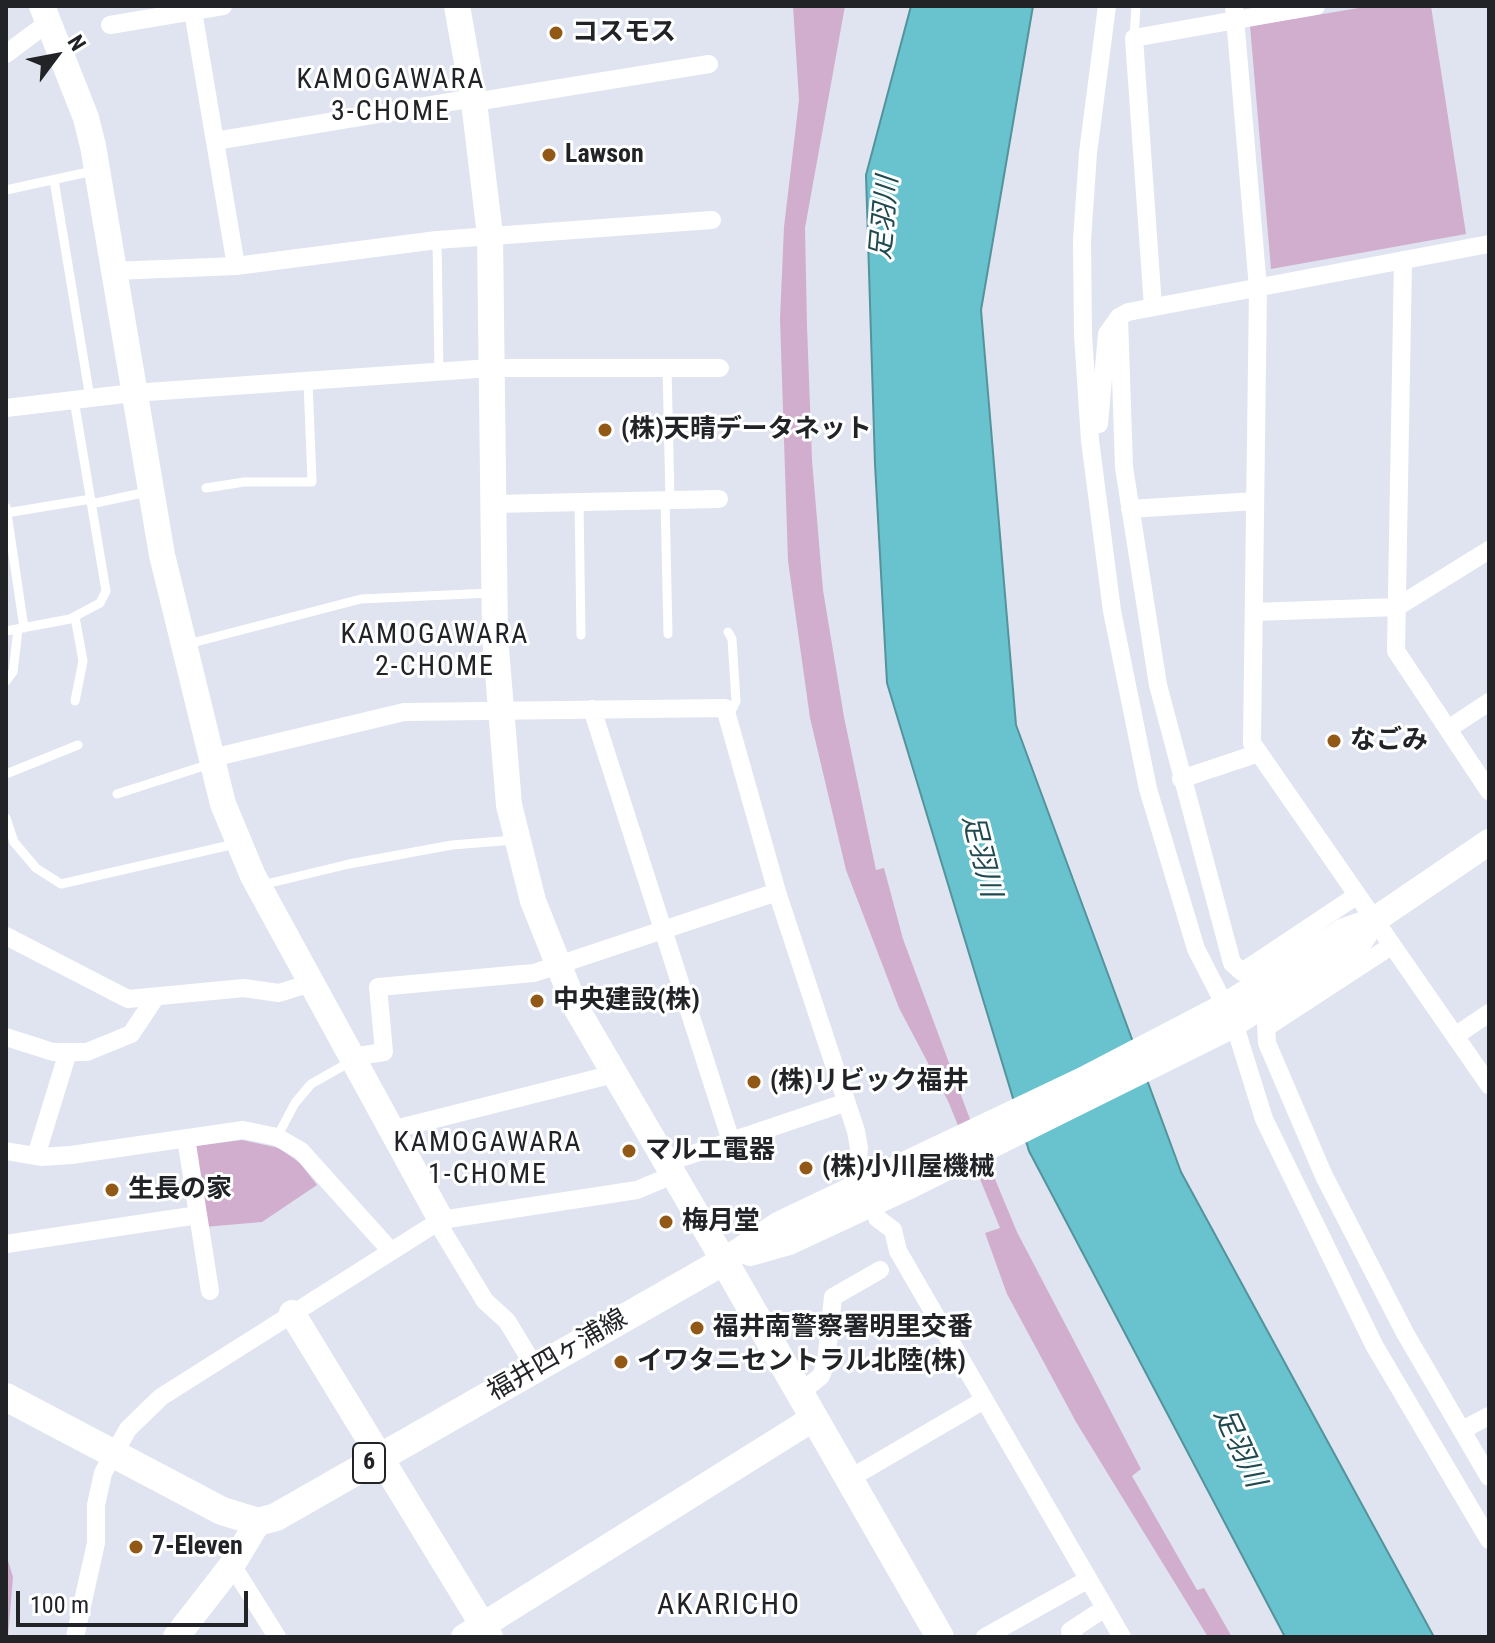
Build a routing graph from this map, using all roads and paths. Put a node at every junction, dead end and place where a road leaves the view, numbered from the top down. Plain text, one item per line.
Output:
1 (223, 6) edge
2 (457, 6) edge
3 (1107, 6) edge
4 (1128, 6) edge
5 (1136, 6) edge
6 (1316, 6) edge
7 (193, 11) junction
8 (1235, 13) edge
9 (44, 15) edge
10 (1134, 18) junction
11 (110, 25) dead end
12 (1134, 38) junction
13 (6, 54) edge
14 (709, 64) dead end
15 (474, 100) junction
16 (215, 141) junction
17 (96, 170) junction
18 (54, 180) junction
19 (6, 190) edge
20 (712, 220) dead end
21 (490, 235) junction
22 (437, 240) junction
23 (1489, 244) edge
24 (1403, 260) junction
25 (236, 266) junction
26 (113, 271) junction
27 (1258, 288) junction
28 (1153, 307) junction
29 (1119, 317) junction
30 (491, 368) junction
31 (667, 368) junction
32 (720, 368) dead end
33 (439, 372) junction
34 (308, 381) junction
35 (133, 393) junction
36 (82, 399) junction
37 (6, 407) edge
38 (1090, 440) junction
39 (206, 488) dead end
40 (151, 491) junction
41 (667, 499) junction
42 (719, 499) dead end
43 (1255, 501) junction
44 (91, 502) junction
45 (579, 502) junction
46 (493, 504) junction
47 (1130, 509) junction
48 (6, 511) edge
49 (1489, 550) edge
50 (494, 593) junction
51 (1397, 607) junction
52 (1254, 612) junction
53 (75, 617) junction
54 (21, 628) junction
55 (6, 631) edge
56 (728, 632) dead end
57 (668, 634) dead end
58 (581, 635) dead end
59 (184, 645) junction
60 (6, 681) edge
61 (75, 701) dead end
62 (1489, 702) edge
63 (725, 708) junction
64 (499, 709) junction
65 (592, 709) junction
66 (1448, 729) junction
67 (78, 745) dead end
68 (1259, 753) junction
69 (213, 760) junction
70 (6, 774) edge
71 (1181, 779) junction
72 (1489, 791) edge
73 (117, 794) dead end
74 (6, 818) edge
75 (517, 840) junction
76 (1489, 842) edge
77 (237, 843) junction
78 (258, 886) junction
79 (777, 892) junction
80 (1356, 896) junction
81 (1373, 921) junction
82 (664, 930) junction
83 (6, 936) edge
84 (1391, 946) junction
85 (556, 966) junction
86 (311, 983) junction
87 (155, 998) junction
88 (1489, 1013) edge
89 (1226, 1017) junction
90 (1455, 1036) junction
91 (6, 1037) edge
92 (68, 1052) junction
93 (352, 1059) junction
94 (614, 1074) junction
95 (1489, 1085) edge
96 (844, 1103) junction
97 (391, 1130) junction
98 (277, 1137) junction
99 (186, 1138) junction
100 (731, 1141) junction
101 (6, 1151) edge
102 (36, 1156) junction
103 (670, 1169) junction
104 (856, 1173) dead end
105 (198, 1215) junction
106 (877, 1218) dead end
107 (439, 1221) junction
108 (6, 1244) edge
109 (390, 1250) junction
110 (724, 1261) junction
111 (880, 1270) dead end
112 (210, 1291) dead end
113 (292, 1313) junction
114 (536, 1369) junction
115 (800, 1393) junction
116 (6, 1397) edge
117 (984, 1400) junction
118 (1489, 1416) edge
119 (814, 1418) junction
120 (1462, 1430) junction
121 (113, 1453) junction
122 (379, 1458) junction
123 (1489, 1477) edge
124 (849, 1479) junction
125 (258, 1522) junction
126 (1489, 1540) edge
127 (232, 1565) junction
128 (1087, 1580) junction
129 (1105, 1608) junction
130 (479, 1633) edge
131 (75, 1637) edge
132 (176, 1637) edge
133 (277, 1637) edge
134 (940, 1637) edge
135 (985, 1637) edge
136 (1074, 1637) edge
137 (1122, 1637) edge

1 - 7 street
2 - 15 street
3 - 38 street
4 - 10 lane
5 - 10 lane
6 - 8 street
7 - 11 street
7 - 16 street
8 - 12 street
8 - 27 street
9 - 13 street
9 - 17 street
10 - 12 lane
12 - 28 street
14 - 15 street
15 - 16 street
15 - 21 street
16 - 25 street
17 - 18 lane
17 - 26 street
18 - 19 lane
18 - 36 lane
20 - 21 street
21 - 22 street
21 - 30 street
22 - 25 street
22 - 33 lane
23 - 24 street
24 - 27 street
24 - 51 street
25 - 26 street
26 - 35 street
27 - 28 street
27 - 43 street
28 - 29 street
29 - 38 street
29 - 47 street
30 - 31 street
30 - 33 street
30 - 46 street
31 - 32 street
31 - 41 lane
33 - 34 street
34 - 35 street
34 - 39 lane
35 - 36 street
35 - 40 street
36 - 37 street
36 - 44 lane
38 - 89 street
40 - 44 lane
40 - 59 street
41 - 42 street
41 - 45 street
41 - 57 lane
43 - 47 street
43 - 52 street
44 - 48 lane
44 - 53 lane
45 - 46 street
45 - 58 lane
46 - 50 street
47 - 71 street
48 - 54 lane
49 - 51 street
50 - 59 lane
50 - 64 street
51 - 52 street
51 - 66 street
52 - 68 street
53 - 54 lane
53 - 61 lane
54 - 55 lane
54 - 60 lane
56 - 63 lane
59 - 69 street
62 - 66 street
63 - 65 street
63 - 79 street
64 - 65 street
64 - 69 street
64 - 75 street
65 - 82 street
66 - 72 street
67 - 70 lane
68 - 71 street
68 - 80 street
69 - 73 lane
69 - 77 street
71 - 80 street
74 - 77 lane
75 - 78 lane
75 - 85 street
76 - 81 street
77 - 78 street
78 - 86 street
79 - 82 street
79 - 96 street
80 - 81 street
81 - 84 street
81 - 89 street
82 - 85 street
82 - 100 street
83 - 87 street
84 - 90 street
84 - 120 street
85 - 93 street
85 - 94 street
86 - 87 street
86 - 93 street
87 - 92 street
88 - 90 street
89 - 110 street
89 - 126 street
90 - 95 street
91 - 92 street
92 - 102 street
93 - 97 street
93 - 98 lane
94 - 97 street
94 - 103 street
96 - 100 street
96 - 104 street
97 - 107 street
98 - 99 street
98 - 109 street
99 - 102 street
99 - 105 street
100 - 103 street
101 - 102 street
103 - 107 street
103 - 110 street
105 - 108 street
105 - 112 street
106 - 117 street
107 - 109 street
107 - 114 street
109 - 113 street
110 - 114 main road, 福井四ヶ浦線 / 6
110 - 115 main road
111 - 115 street
113 - 121 street
113 - 122 street
114 - 122 main road, 福井四ヶ浦線 / 6
115 - 119 main road
116 - 121 main road
117 - 124 street
117 - 128 street
118 - 120 street
119 - 124 main road
119 - 130 street
120 - 123 street
121 - 125 main road
121 - 131 street
122 - 125 main road, 福井四ヶ浦線 / 6
122 - 130 street
124 - 134 main road
125 - 127 street
127 - 132 street
127 - 133 street
128 - 129 street
128 - 135 street
129 - 136 street
129 - 137 street

